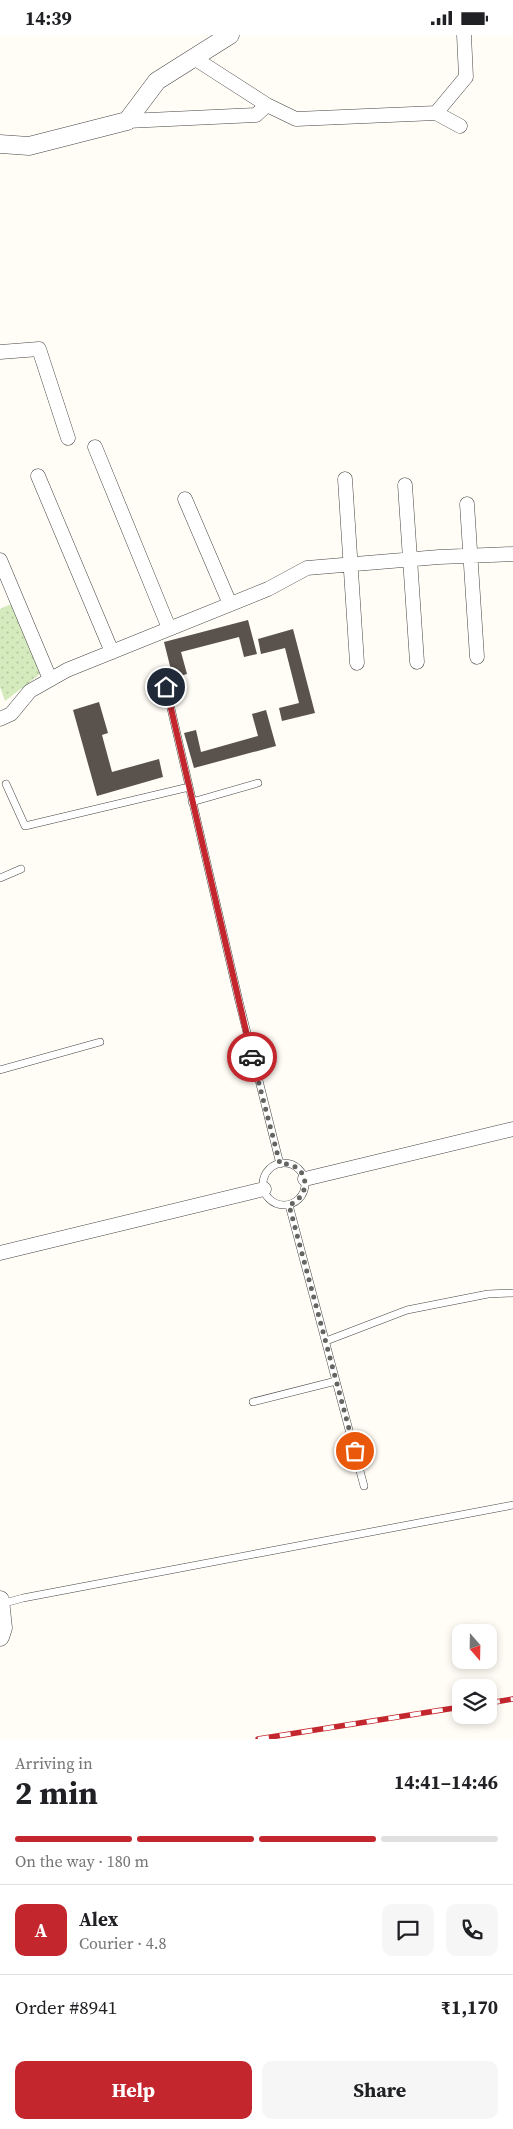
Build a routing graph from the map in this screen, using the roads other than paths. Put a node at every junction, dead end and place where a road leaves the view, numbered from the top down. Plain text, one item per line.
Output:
1 (230, 35) edge
2 (464, 35) edge
3 (194, 58) junction
4 (267, 105) junction
5 (436, 113) junction
6 (127, 121) junction
7 (460, 126) dead end
8 (0, 143) edge
9 (0, 352) edge
10 (68, 438) dead end
11 (95, 447) dead end
12 (38, 476) dead end
13 (345, 479) dead end
14 (405, 485) dead end
15 (185, 499) dead end
16 (467, 504) dead end
17 (513, 554) edge
18 (470, 556) junction
19 (0, 560) edge
20 (410, 560) junction
21 (350, 565) junction
22 (230, 604) junction
23 (169, 628) junction
24 (112, 652) junction
25 (477, 657) dead end
26 (417, 662) dead end
27 (357, 663) dead end
28 (50, 679) junction
29 (166, 687) dead end
30 (0, 719) edge
31 (258, 783) dead end
32 (6, 784) dead end
33 (189, 787) junction
34 (192, 801) junction
35 (21, 869) dead end
36 (0, 878) edge
37 (100, 1042) dead end
38 (0, 1070) edge
39 (513, 1129) edge
40 (280, 1164) junction
41 (304, 1179) junction
42 (264, 1189) junction
43 (289, 1205) junction
44 (0, 1253) edge
45 (513, 1293) edge
46 (326, 1341) junction
47 (336, 1381) junction
48 (253, 1402) dead end
49 (364, 1486) dead end
50 (513, 1505) edge
51 (0, 1602) edge
52 (0, 1637) edge

1 - 3 street
2 - 5 street
3 - 4 street
3 - 6 street
4 - 5 street
4 - 6 street
5 - 7 street
6 - 8 street
9 - 10 street
11 - 23 street
12 - 24 street
13 - 21 street
14 - 20 street
15 - 22 street
16 - 18 street
17 - 18 street
18 - 20 street
18 - 25 street
19 - 28 street
20 - 21 street
20 - 26 street
21 - 22 street
21 - 27 street
22 - 23 street
23 - 24 street
24 - 28 street
28 - 30 street
29 - 33 lane
31 - 34 lane
32 - 33 lane
33 - 34 lane
34 - 40 lane
35 - 36 lane
37 - 38 lane
39 - 41 street
40 - 41 lane
40 - 42 lane
41 - 43 lane
42 - 43 lane
42 - 44 street
43 - 46 lane
45 - 46 lane
46 - 47 lane
47 - 48 lane
47 - 49 lane
50 - 51 lane
51 - 52 street

